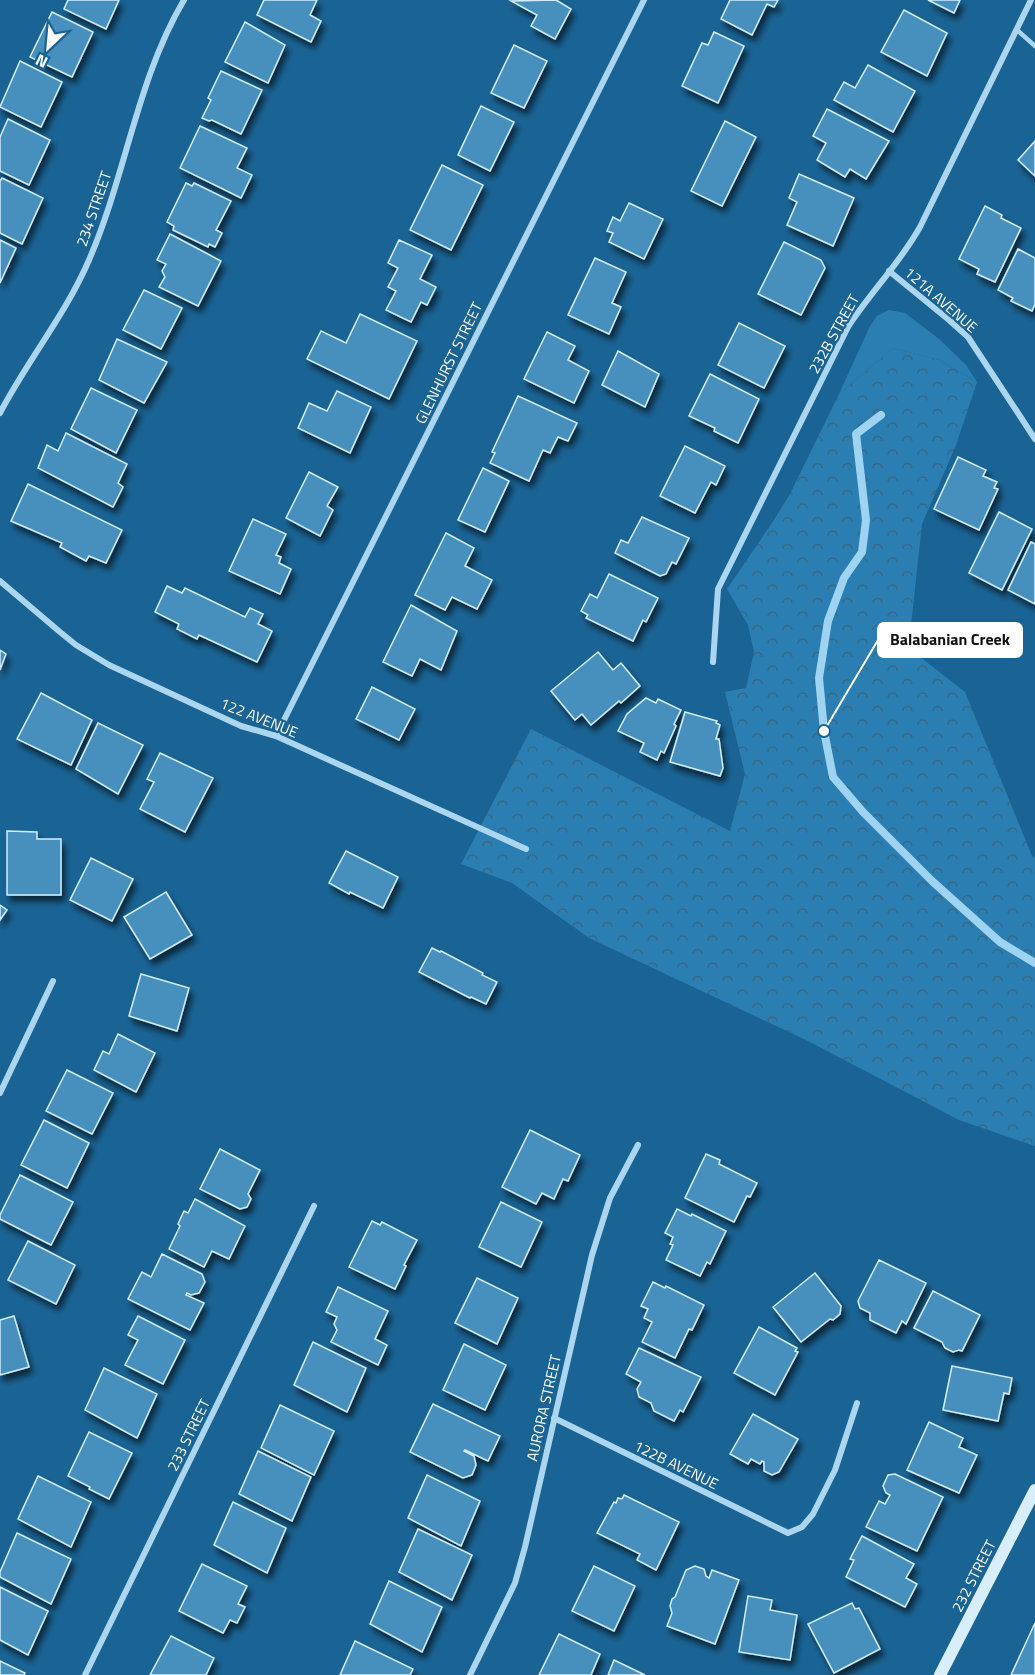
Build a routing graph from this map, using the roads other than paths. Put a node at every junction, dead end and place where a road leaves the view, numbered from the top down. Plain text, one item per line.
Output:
1 (184, 0) edge
2 (644, 0) edge
3 (1031, 0) edge
4 (1017, 30) junction
5 (1035, 46) edge
6 (889, 271) junction
7 (0, 413) edge
8 (1035, 439) edge
9 (0, 581) edge
10 (712, 662) dead end
11 (276, 736) junction
12 (526, 849) dead end
13 (53, 981) dead end
14 (0, 1094) edge
15 (638, 1145) dead end
16 (314, 1206) dead end
17 (857, 1403) dead end
18 (554, 1418) junction
19 (1035, 1490) edge
20 (85, 1675) edge
21 (470, 1675) edge
22 (940, 1675) edge

1 - 7 street, 234 STREET
2 - 11 street, GLENHURST STREET
3 - 4 street, 232B STREET
4 - 5 lane
4 - 6 street, 232B STREET
6 - 8 street, 121A AVENUE
6 - 10 street, 232B STREET
9 - 11 street, 122 AVENUE
11 - 12 street, 122 AVENUE
13 - 14 street
15 - 18 street, AURORA STREET
16 - 20 street, 233 STREET
17 - 18 street, 122B AVENUE
18 - 21 street, AURORA STREET
19 - 22 main road, 232 STREET

